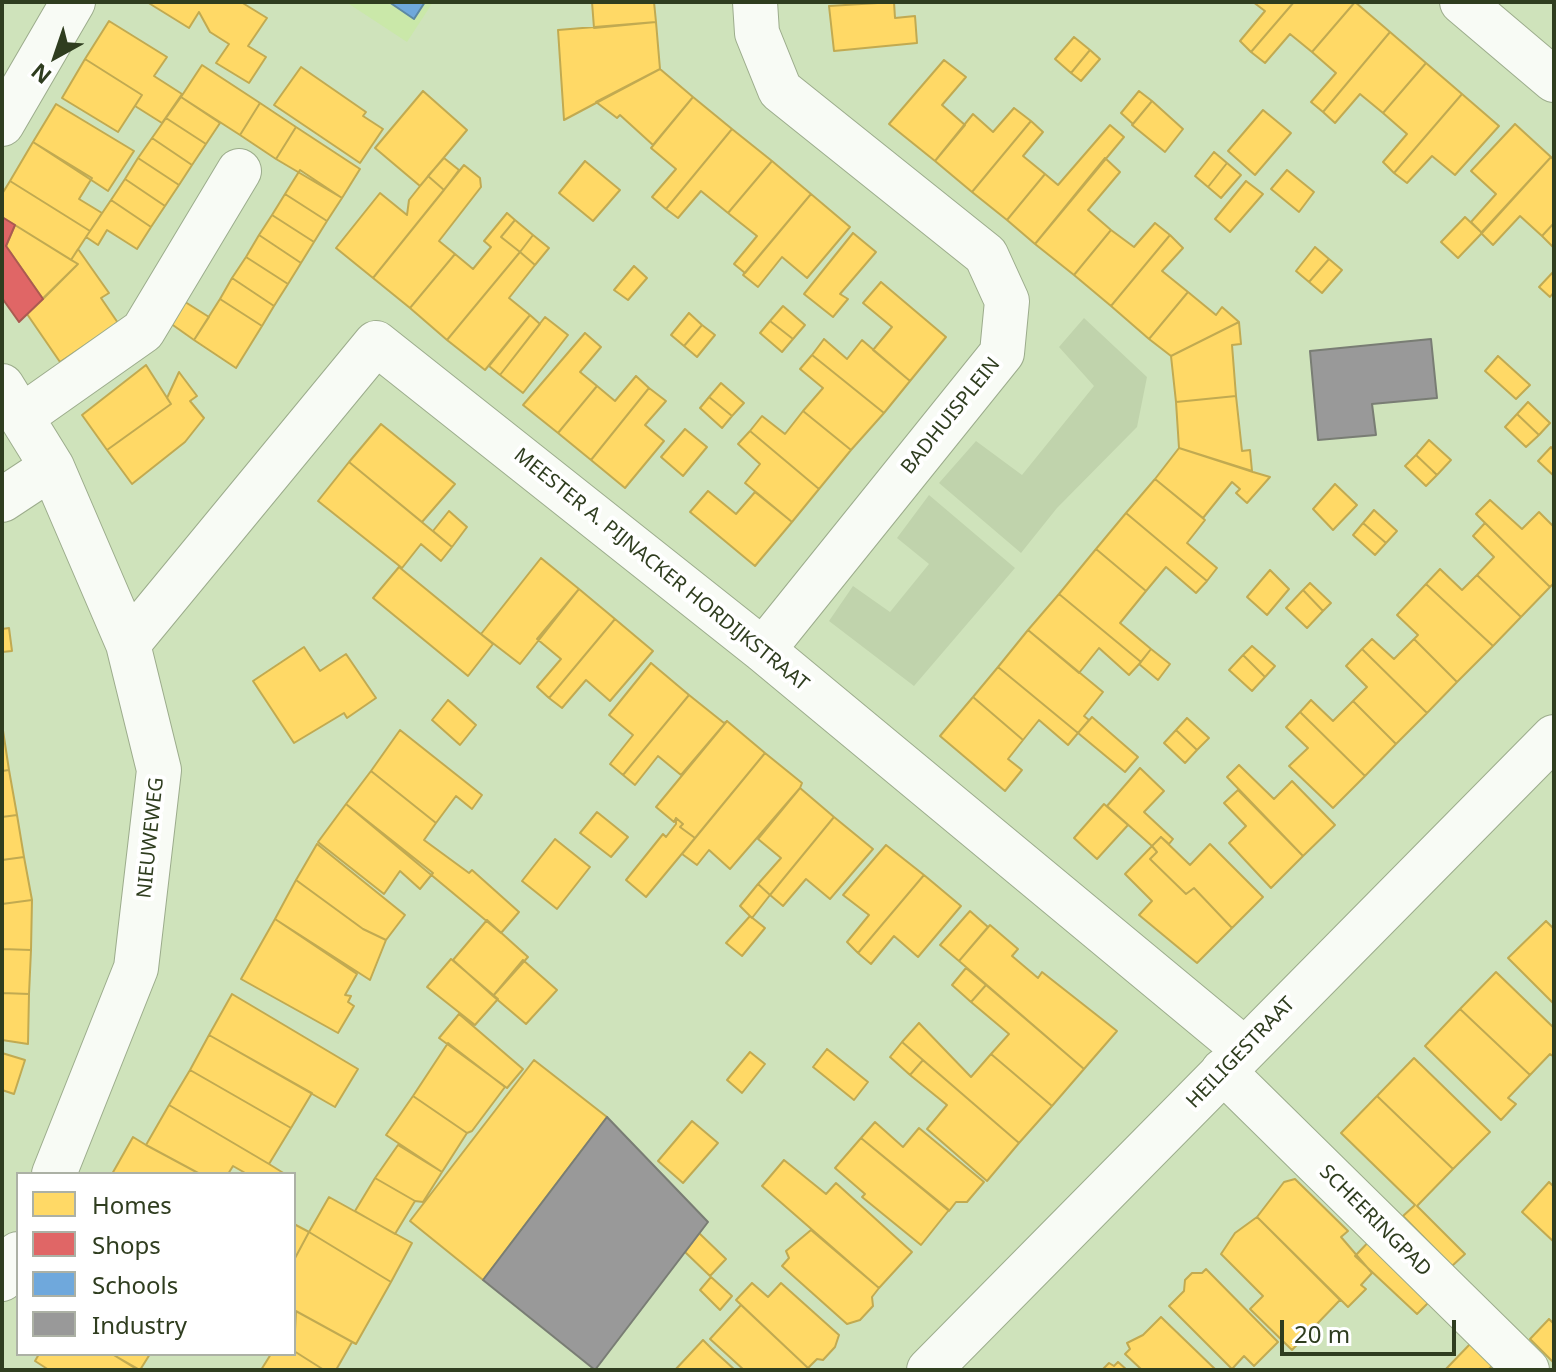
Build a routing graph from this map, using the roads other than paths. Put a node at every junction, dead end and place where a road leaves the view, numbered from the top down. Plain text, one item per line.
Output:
1 (73, 2) edge
2 (755, 2) edge
3 (1462, 2) edge
4 (1554, 80) edge
5 (2, 124) edge
6 (239, 171) dead end
7 (12, 402) edge
8 (52, 467) junction
9 (2, 500) edge
10 (128, 644) junction
11 (763, 650) junction
12 (1554, 737) edge
13 (1234, 1060) junction
14 (55, 1172) edge
15 (16, 1257) edge
16 (2, 1279) edge
17 (929, 1370) edge
18 (1527, 1370) edge

1 - 5 street
2 - 11 street, BADHUISPLEIN
3 - 4 street
6 - 7 street, NIEUWEWEG
7 - 8 street, NIEUWEWEG
8 - 9 street
8 - 10 street, NIEUWEWEG
10 - 11 street, MEESTER A. PIJNACKER HORDIJKSTRAAT
10 - 14 street, NIEUWEWEG
11 - 13 street, MEESTER A. PIJNACKER HORDIJKSTRAAT
12 - 13 street, HEILIGESTRAAT
13 - 17 street, HEILIGESTRAAT
13 - 18 street, SCHEERINGPAD
15 - 16 street

